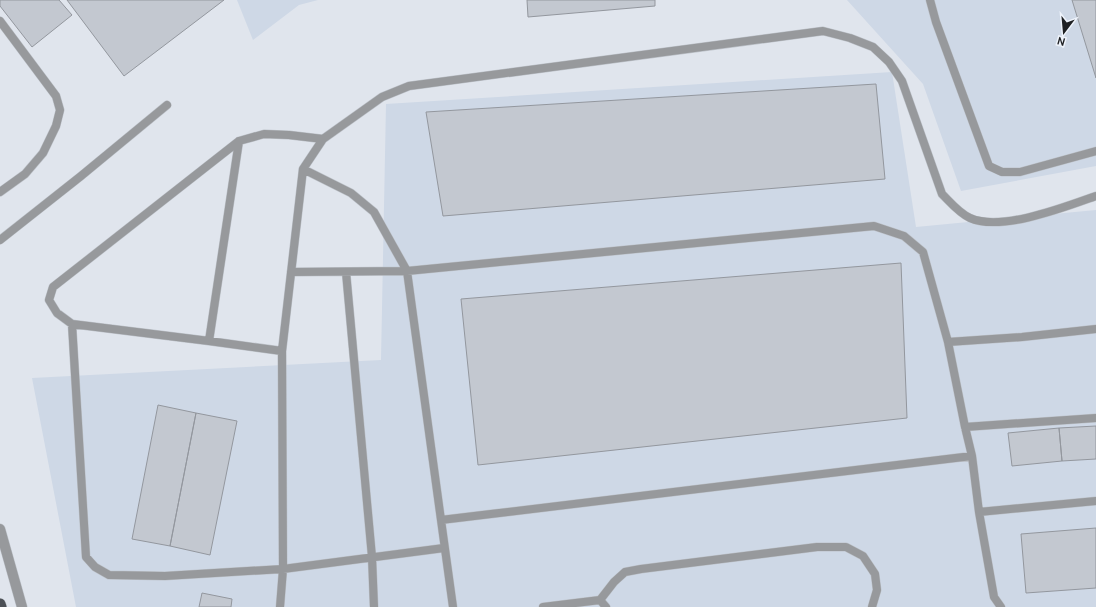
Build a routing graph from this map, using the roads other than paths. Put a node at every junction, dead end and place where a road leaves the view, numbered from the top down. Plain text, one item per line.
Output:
1 (930, 0) edge
2 (0, 21) edge
3 (167, 105) dead end
4 (322, 139) junction
5 (239, 141) junction
6 (1096, 151) edge
7 (303, 169) junction
8 (0, 192) edge
9 (1096, 196) edge
10 (0, 240) edge
11 (407, 271) junction
12 (291, 272) junction
13 (346, 272) junction
14 (72, 324) junction
15 (1096, 329) edge
16 (209, 341) junction
17 (948, 342) junction
18 (282, 350) junction
19 (1096, 418) edge
20 (965, 427) junction
21 (972, 456) junction
22 (1096, 501) edge
23 (979, 512) junction
24 (440, 520) junction
25 (0, 529) edge
26 (444, 548) junction
27 (372, 557) junction
28 (283, 569) junction
29 (600, 600) junction
30 (589, 604) edge
31 (22, 607) edge
32 (280, 607) edge
33 (374, 607) edge
34 (453, 607) edge
35 (543, 607) edge
36 (606, 607) edge
37 (872, 607) edge
38 (1001, 607) edge

1 - 6 lane
2 - 8 lane
3 - 10 lane
4 - 5 lane
4 - 7 lane
4 - 9 lane
5 - 14 lane
5 - 16 lane
7 - 11 lane
7 - 12 lane
11 - 13 lane
11 - 17 lane
11 - 24 lane
12 - 13 lane
12 - 18 lane
13 - 27 lane
14 - 16 lane
14 - 28 lane
15 - 17 lane
16 - 18 lane
17 - 20 lane
18 - 28 lane
19 - 20 lane
20 - 21 lane
21 - 23 lane
21 - 24 lane
22 - 23 lane
23 - 38 lane
24 - 26 lane
25 - 31 street
26 - 27 lane
26 - 34 lane
27 - 28 lane
27 - 33 lane
28 - 32 lane
29 - 30 lane
29 - 36 lane
29 - 37 lane
30 - 35 lane

